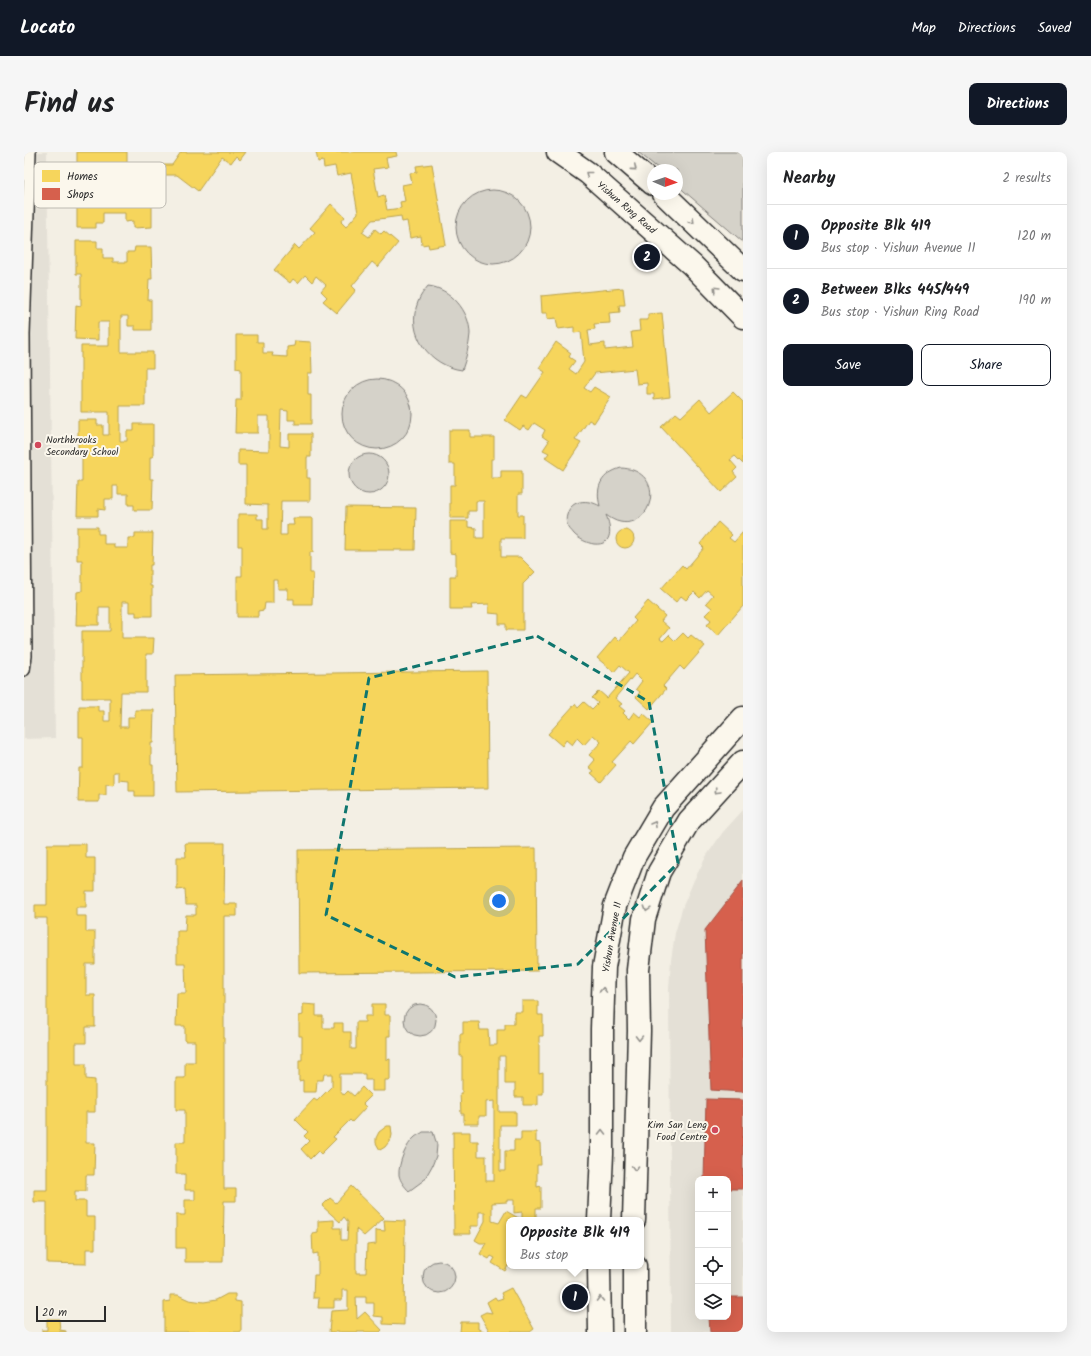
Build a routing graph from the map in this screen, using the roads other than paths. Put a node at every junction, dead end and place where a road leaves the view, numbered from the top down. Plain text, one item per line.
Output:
1 (30, 152) edge
2 (558, 152) edge
3 (616, 152) edge
4 (647, 179) edge
5 (670, 200) edge
6 (743, 270) edge
7 (743, 317) edge
8 (24, 334) edge
9 (24, 670) edge
10 (743, 718) edge
11 (743, 762) edge
12 (599, 1217) edge
13 (634, 1217) edge
14 (599, 1269) edge
15 (635, 1269) edge
16 (600, 1332) edge
17 (635, 1332) edge

1 - 8 lane
7 -> 2 street, Yishun Ring Road
3 -> 4 street
5 -> 6 street
8 - 9 lane
12 -> 10 street, Yishun Avenue 11
11 -> 13 street
16 -> 14 street
15 - 17 street

